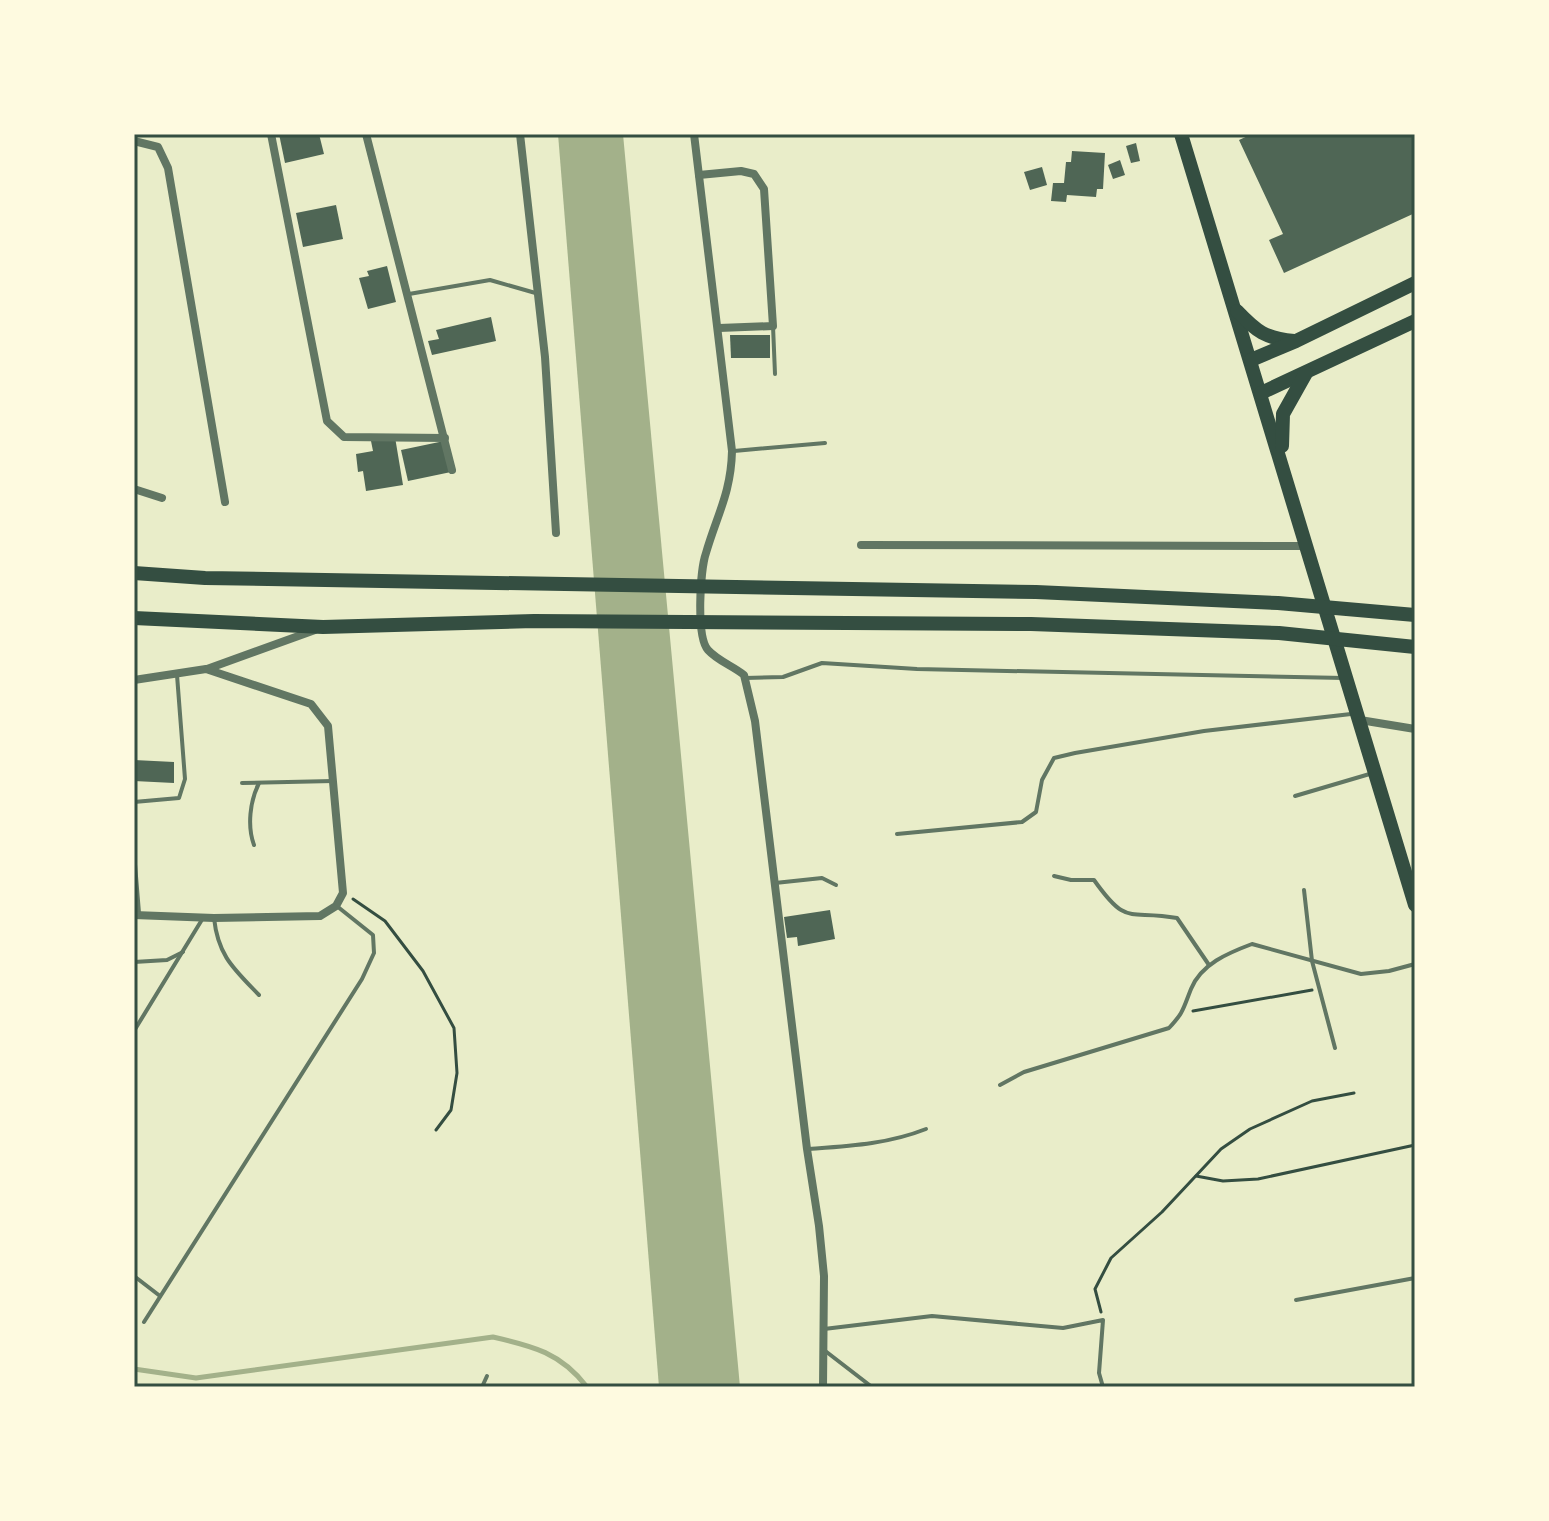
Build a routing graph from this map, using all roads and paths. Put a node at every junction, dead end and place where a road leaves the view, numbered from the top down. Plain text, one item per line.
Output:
1 (271, 134) edge
2 (366, 134) edge
3 (520, 134) edge
4 (694, 134) edge
5 (1181, 134) edge
6 (134, 141) edge
7 (699, 175) junction
8 (1415, 283) edge
9 (409, 294) junction
10 (539, 294) junction
11 (1234, 308) junction
12 (1415, 321) edge
13 (773, 326) junction
14 (719, 328) junction
15 (1296, 341) junction
16 (1251, 360) junction
17 (1306, 373) junction
18 (775, 374) dead end
19 (1261, 393) junction
20 (445, 438) junction
21 (825, 443) dead end
22 (732, 451) junction
23 (1282, 461) junction
24 (452, 470) dead end
25 (134, 489) edge
26 (162, 498) dead end
27 (225, 502) dead end
28 (556, 533) dead end
29 (861, 545) dead end
30 (1308, 546) junction
31 (134, 573) edge
32 (1415, 615) edge
33 (134, 618) edge
34 (323, 627) junction
35 (1415, 647) edge
36 (206, 669) junction
37 (177, 674) junction
38 (745, 678) junction
39 (1347, 678) junction
40 (134, 680) edge
41 (1359, 717) junction
42 (1415, 729) edge
43 (1375, 772) junction
44 (333, 781) junction
45 (242, 783) dead end
46 (259, 783) junction
47 (1295, 796) dead end
48 (134, 802) edge
49 (897, 834) dead end
50 (254, 845) dead end
51 (134, 852) edge
52 (1054, 876) dead end
53 (775, 883) junction
54 (836, 885) dead end
55 (1413, 889) edge
56 (1304, 890) dead end
57 (343, 893) junction
58 (1415, 905) edge
59 (336, 906) junction
60 (137, 915) edge
61 (203, 918) junction
62 (214, 918) junction
63 (185, 951) junction
64 (1312, 961) junction
65 (134, 962) edge
66 (1415, 964) edge
67 (1209, 965) junction
68 (1320, 989) junction
69 (259, 995) dead end
70 (1183, 1013) junction
71 (134, 1031) edge
72 (1335, 1048) dead end
73 (1000, 1085) dead end
74 (1354, 1093) dead end
75 (926, 1129) dead end
76 (436, 1130) dead end
77 (1415, 1145) edge
78 (807, 1149) junction
79 (1196, 1176) junction
80 (134, 1276) edge
81 (1415, 1278) edge
82 (160, 1296) junction
83 (1296, 1300) dead end
84 (1103, 1320) junction
85 (144, 1322) dead end
86 (824, 1329) junction
87 (822, 1348) junction
88 (487, 1376) dead end
89 (482, 1387) edge
90 (823, 1387) edge
91 (872, 1387) edge
92 (1103, 1387) edge

1 - 20 street
2 - 9 street
3 - 10 street
4 - 7 street
5 - 11 main road
6 - 27 street
7 - 13 street
7 - 14 street
8 - 15 main road
9 - 10 lane
9 - 20 street
10 - 28 street
11 - 15 main road
11 - 16 main road
12 - 17 main road
13 - 14 street
13 - 18 lane
14 - 22 street
15 - 16 main road
16 - 19 main road
17 - 19 main road
17 - 23 main road
19 - 23 main road
20 - 24 street
21 - 22 lane
22 - 38 street
23 - 30 main road
25 - 26 street
29 - 30 street
30 - 39 main road
31 - 32 main road
33 - 34 main road
34 - 35 main road
34 - 36 street
36 - 37 street
36 - 44 street
37 - 40 street
37 - 48 lane
38 - 39 lane
38 - 53 street
39 - 41 main road
41 - 42 street
41 - 43 main road
41 - 49 lane
43 - 47 lane
43 - 55 main road
44 - 46 lane
44 - 57 street
45 - 46 lane
46 - 50 lane
51 - 60 lane
52 - 67 lane
53 - 54 lane
53 - 78 street
55 - 58 main road
56 - 64 lane
57 - 59 street
57 - 76 path
59 - 62 street
59 - 82 lane
60 - 61 street
61 - 62 street
61 - 63 lane
62 - 69 lane
63 - 65 lane
63 - 71 lane
64 - 66 lane
64 - 67 lane
64 - 68 lane
67 - 70 lane
68 - 70 path
68 - 72 lane
70 - 73 lane
74 - 79 path
75 - 78 lane
77 - 79 path
78 - 86 street
79 - 84 path
80 - 82 lane
81 - 83 lane
82 - 85 lane
84 - 86 lane
84 - 92 lane
86 - 87 street
87 - 90 street
87 - 91 lane
88 - 89 lane

